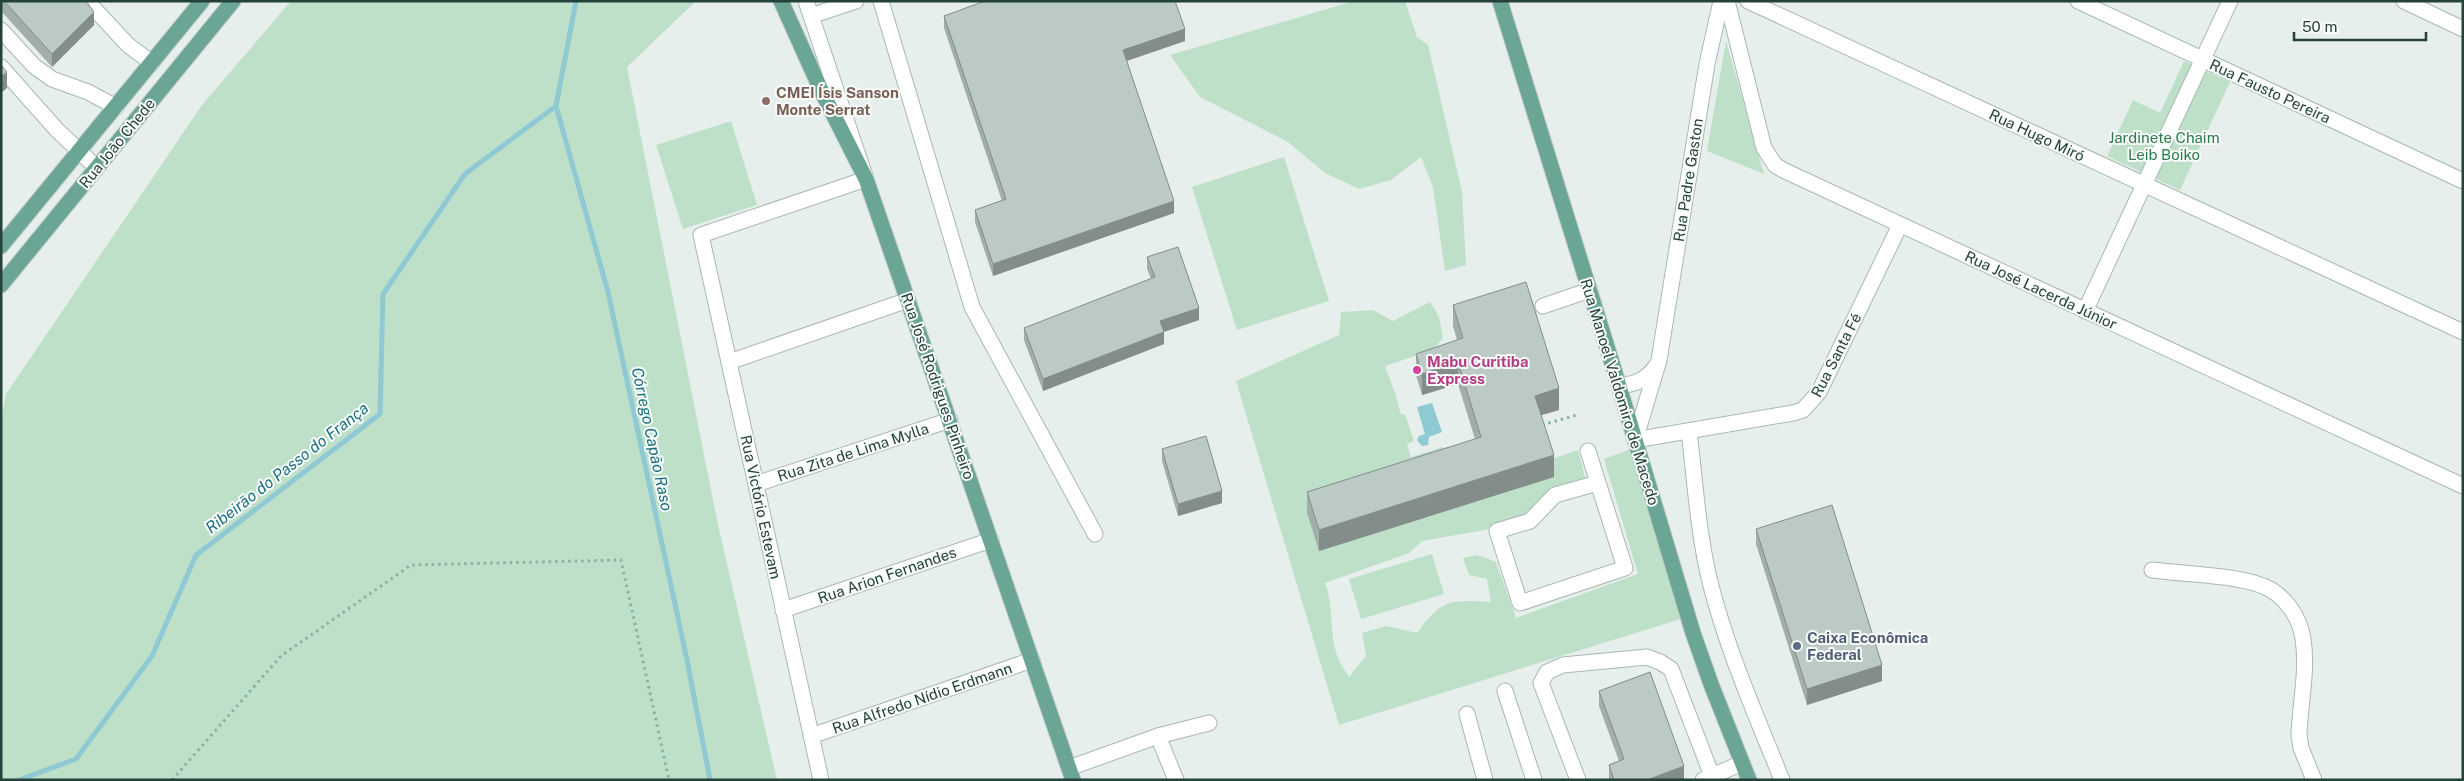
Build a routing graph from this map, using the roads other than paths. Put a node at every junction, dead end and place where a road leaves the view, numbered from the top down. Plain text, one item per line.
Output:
1 (87, 1) edge
2 (202, 1) edge
3 (233, 1) edge
4 (781, 1) edge
5 (806, 1) edge
6 (856, 1) edge
7 (881, 1) edge
8 (1500, 1) edge
9 (1721, 1) edge
10 (1727, 1) edge
11 (1748, 1) edge
12 (2078, 1) edge
13 (2230, 1) edge
14 (2404, 1) edge
15 (811, 16) junction
16 (2463, 28) edge
17 (1, 30) edge
18 (2202, 59) junction
19 (152, 63) junction
20 (1, 67) edge
21 (116, 107) junction
22 (79, 151) junction
23 (97, 168) junction
24 (866, 179) junction
25 (2463, 181) edge
26 (2144, 184) junction
27 (1900, 225) junction
28 (1, 246) edge
29 (1, 285) edge
30 (1590, 290) junction
31 (908, 300) junction
32 (1543, 306) dead end
33 (2084, 310) junction
34 (2463, 332) edge
35 (1659, 360) junction
36 (729, 362) junction
37 (1619, 386) junction
38 (950, 420) junction
39 (1689, 431) junction
40 (1636, 440) junction
41 (1588, 450) dead end
42 (1598, 483) junction
43 (756, 484) junction
44 (2463, 486) edge
45 (1096, 534) dead end
46 (991, 540) junction
47 (2152, 570) dead end
48 (783, 610) junction
49 (1032, 660) junction
50 (1504, 691) dead end
51 (1467, 714) dead end
52 (1209, 723) dead end
53 (811, 736) junction
54 (1158, 736) junction
55 (1742, 763) junction
56 (1071, 777) edge
57 (1707, 778) edge
58 (821, 780) edge
59 (1176, 780) edge
60 (1485, 780) edge
61 (1534, 780) edge
62 (1578, 780) edge
63 (1749, 780) edge
64 (1782, 780) edge
65 (2314, 780) edge

1 - 19 street
2 - 19 main road, Rua João Chede
3 - 23 main road, Rua João Chede
4 - 24 main road, Rua José Rodrigues Pinheiro
5 - 15 street
6 - 15 street
7 - 45 street
8 - 30 main road, Rua Manoel Valdomiro de Macedo
9 - 35 street, Rua Padre Gaston
10 - 27 street, Rua José Lacerda Júnior
11 - 26 street, Rua Hugo Miró
12 - 18 street, Rua Fausto Pereira
13 - 18 street
14 - 16 street
15 - 24 street
17 - 21 street
18 - 25 street, Rua Fausto Pereira
18 - 26 street
19 - 21 main road, Rua João Chede
20 - 22 street
21 - 22 main road, Rua João Chede
22 - 23 street
22 - 28 main road, Rua João Chede
23 - 29 main road, Rua João Chede
24 - 31 main road, Rua José Rodrigues Pinheiro
24 - 36 street, Rua Victório Estevam
26 - 33 street
26 - 34 street, Rua Hugo Miró
27 - 33 street, Rua José Lacerda Júnior
27 - 39 street, Rua Santa Fé
30 - 32 street
30 - 37 main road, Rua Manoel Valdomiro de Macedo
31 - 36 street
31 - 38 main road, Rua José Rodrigues Pinheiro
33 - 44 street, Rua José Lacerda Júnior
35 - 37 street, Rua Padre Gaston
35 - 40 street, Rua Padre Gaston
36 - 43 street, Rua Victório Estevam
37 - 40 main road, Rua Manoel Valdomiro de Macedo
38 - 43 street, Rua Zita de Lima Mylla
38 - 46 main road, Rua José Rodrigues Pinheiro
39 - 40 street, Rua Santa Fé
39 - 64 street
40 - 55 main road, Rua Manoel Valdomiro de Macedo
41 - 42 street
42 - 42 street
43 - 48 street, Rua Victório Estevam
46 - 48 street, Rua Arion Fernandes
46 - 49 main road, Rua José Rodrigues Pinheiro
47 - 65 street
48 - 53 street, Rua Victório Estevam
49 - 53 street, Rua Alfredo Nídio Erdmann
49 - 56 main road, Rua José Rodrigues Pinheiro
50 - 61 street
51 - 60 street
52 - 54 street
53 - 58 street, Rua Victório Estevam
54 - 56 street
54 - 59 street
55 - 57 street
55 - 63 main road, Rua Manoel Valdomiro de Macedo
57 - 62 street

